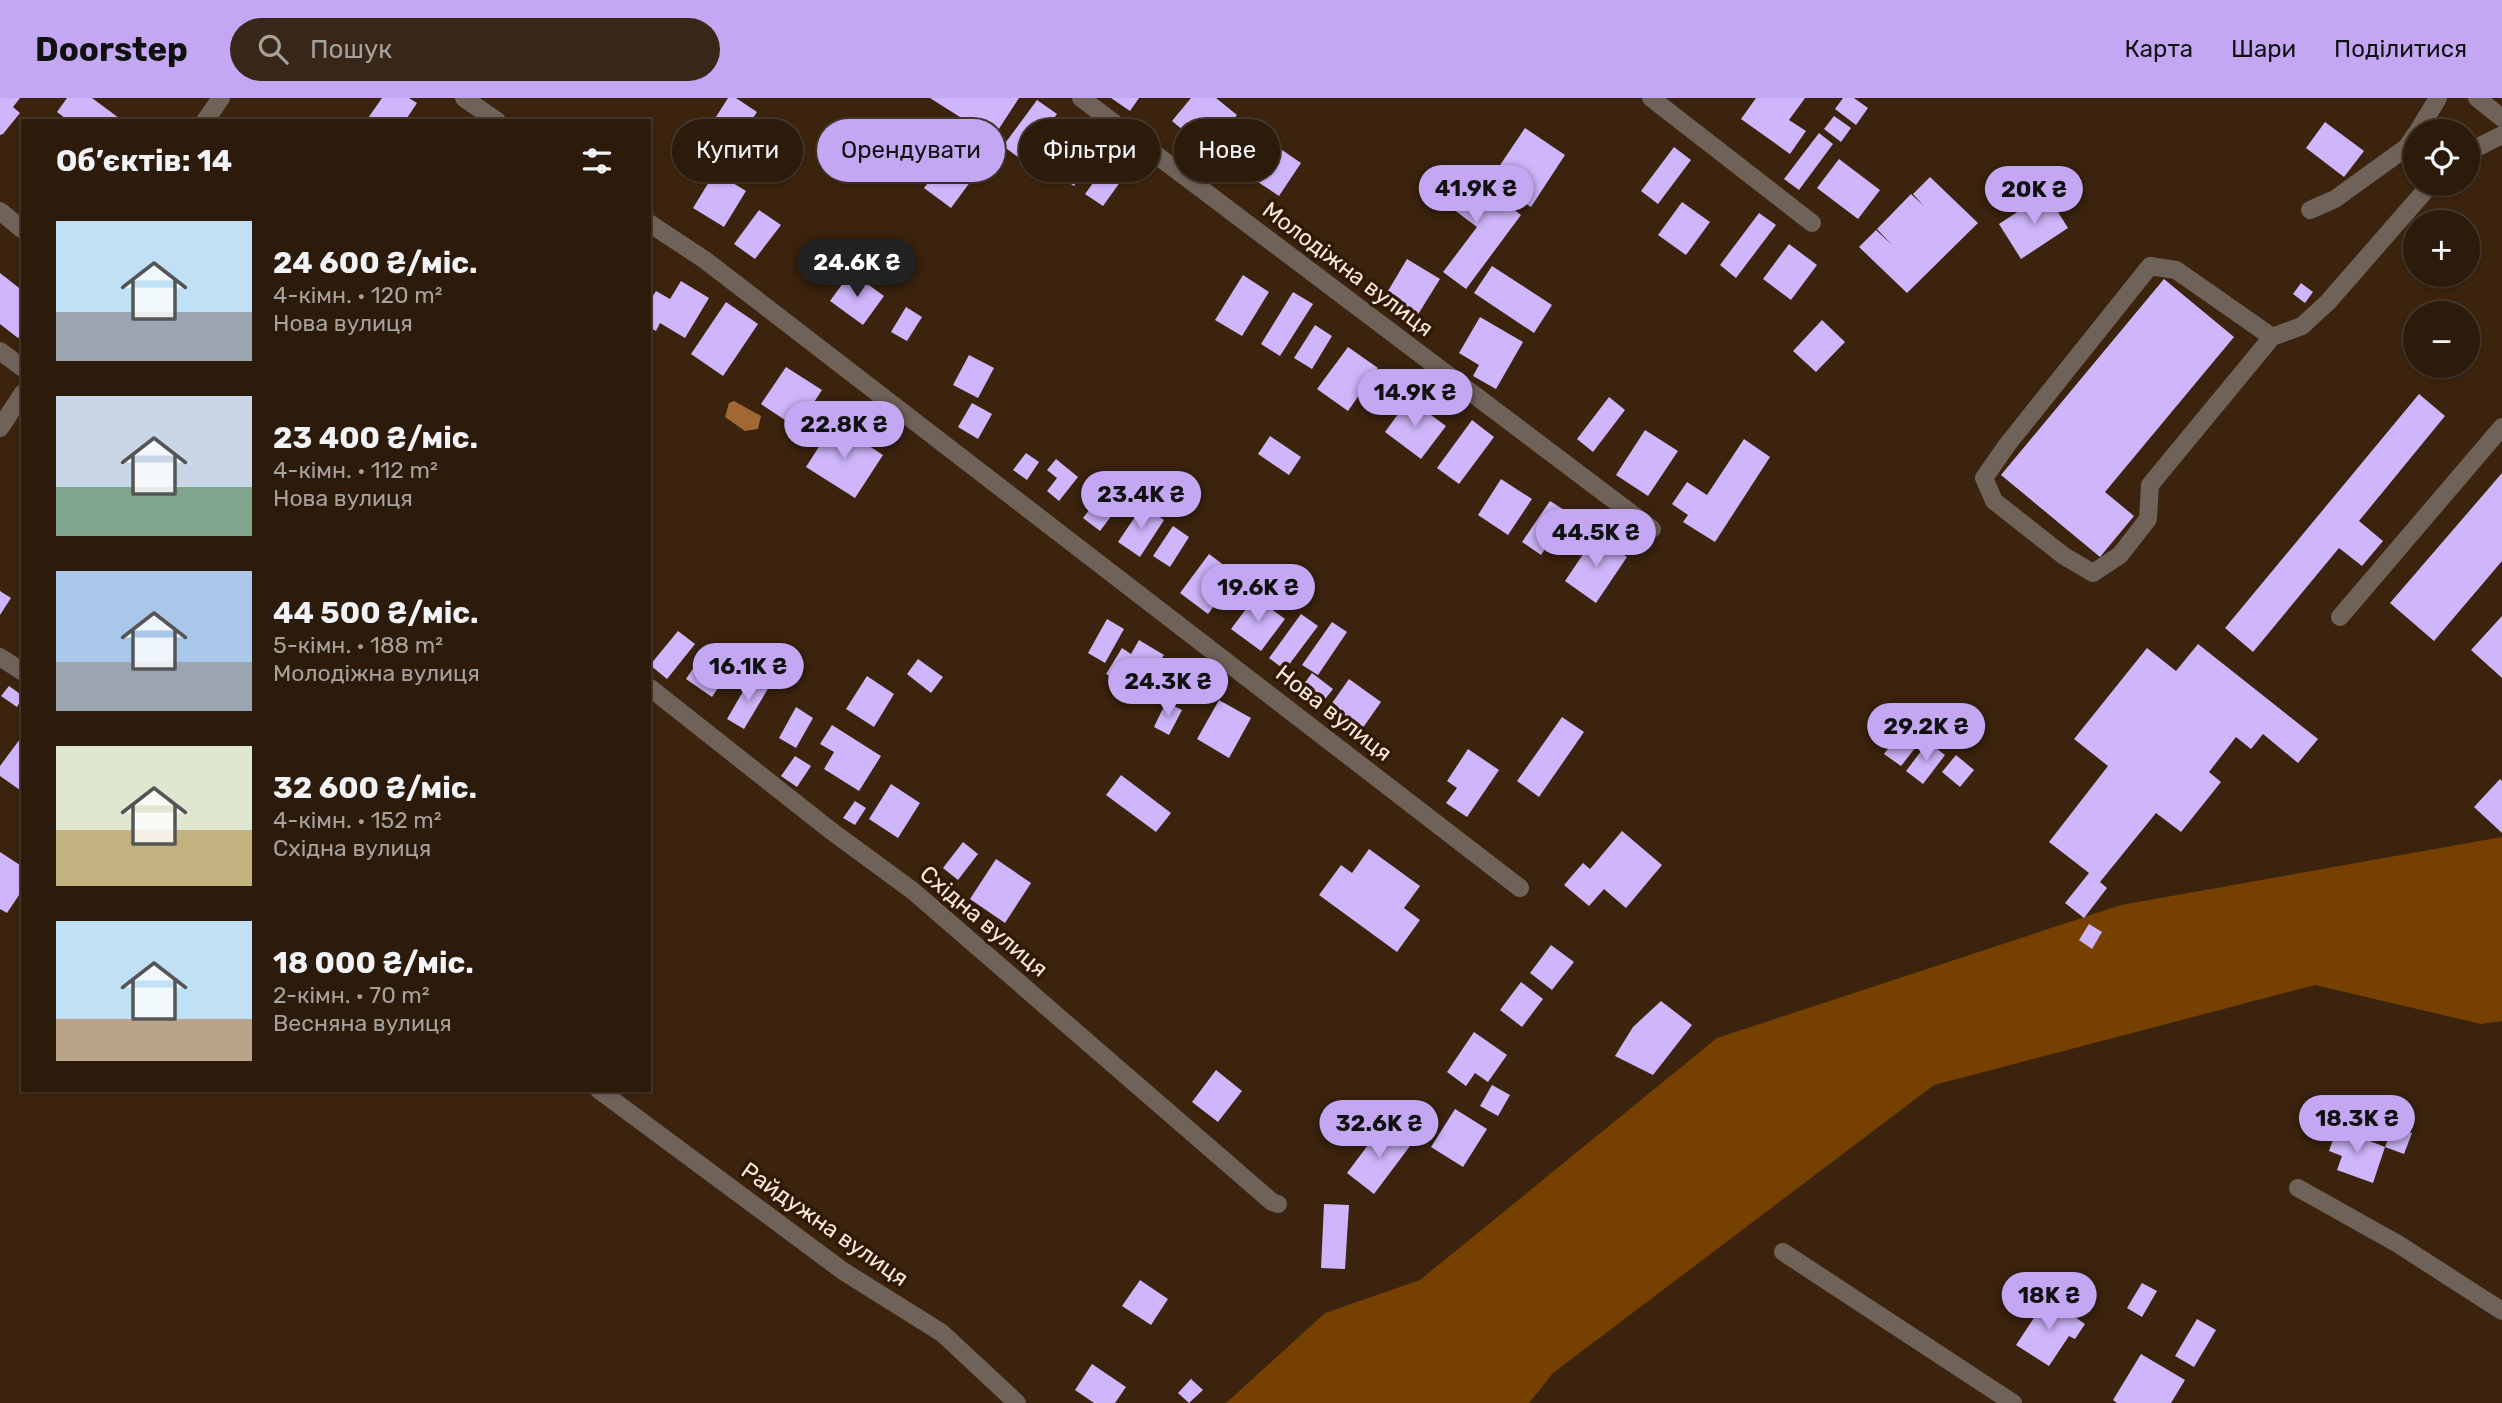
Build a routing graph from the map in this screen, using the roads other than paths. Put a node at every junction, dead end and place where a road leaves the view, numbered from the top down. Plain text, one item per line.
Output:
1 (221, 98) edge
2 (464, 98) edge
3 (1081, 98) edge
4 (1651, 98) edge
5 (2438, 98) edge
6 (2477, 98) edge
7 (2502, 118) edge
8 (206, 119) edge
9 (494, 119) edge
10 (2426, 119) edge
11 (2502, 133) edge
12 (2480, 135) edge
13 (2480, 145) edge
14 (2403, 147) edge
15 (2421, 196) edge
16 (2310, 210) dead end
17 (0, 211) edge
18 (1812, 223) dead end
19 (651, 224) edge
20 (21, 228) edge
21 (2272, 337) junction
22 (0, 351) edge
23 (21, 367) edge
24 (21, 396) edge
25 (2502, 427) edge
26 (0, 428) edge
27 (1652, 529) dead end
28 (2340, 617) dead end
29 (0, 657) edge
30 (21, 671) edge
31 (651, 689) edge
32 (1520, 888) dead end
33 (602, 1092) edge
34 (2298, 1188) dead end
35 (1278, 1204) dead end
36 (1783, 1252) dead end
37 (2502, 1311) edge
38 (1017, 1403) edge
39 (2013, 1403) edge

1 - 8 street
2 - 9 street
3 - 27 street, Молодіжна вулиця
4 - 18 street
5 - 10 street
6 - 7 street
11 - 12 street
11 - 13 street
14 - 16 street
15 - 21 street
17 - 20 street
19 - 32 street, Нова вулиця
21 - 21 street
22 - 23 street
24 - 26 street
25 - 28 street
29 - 30 street
31 - 35 street, Східна вулиця
33 - 38 street, Райдужна вулиця
34 - 37 street
36 - 39 street

